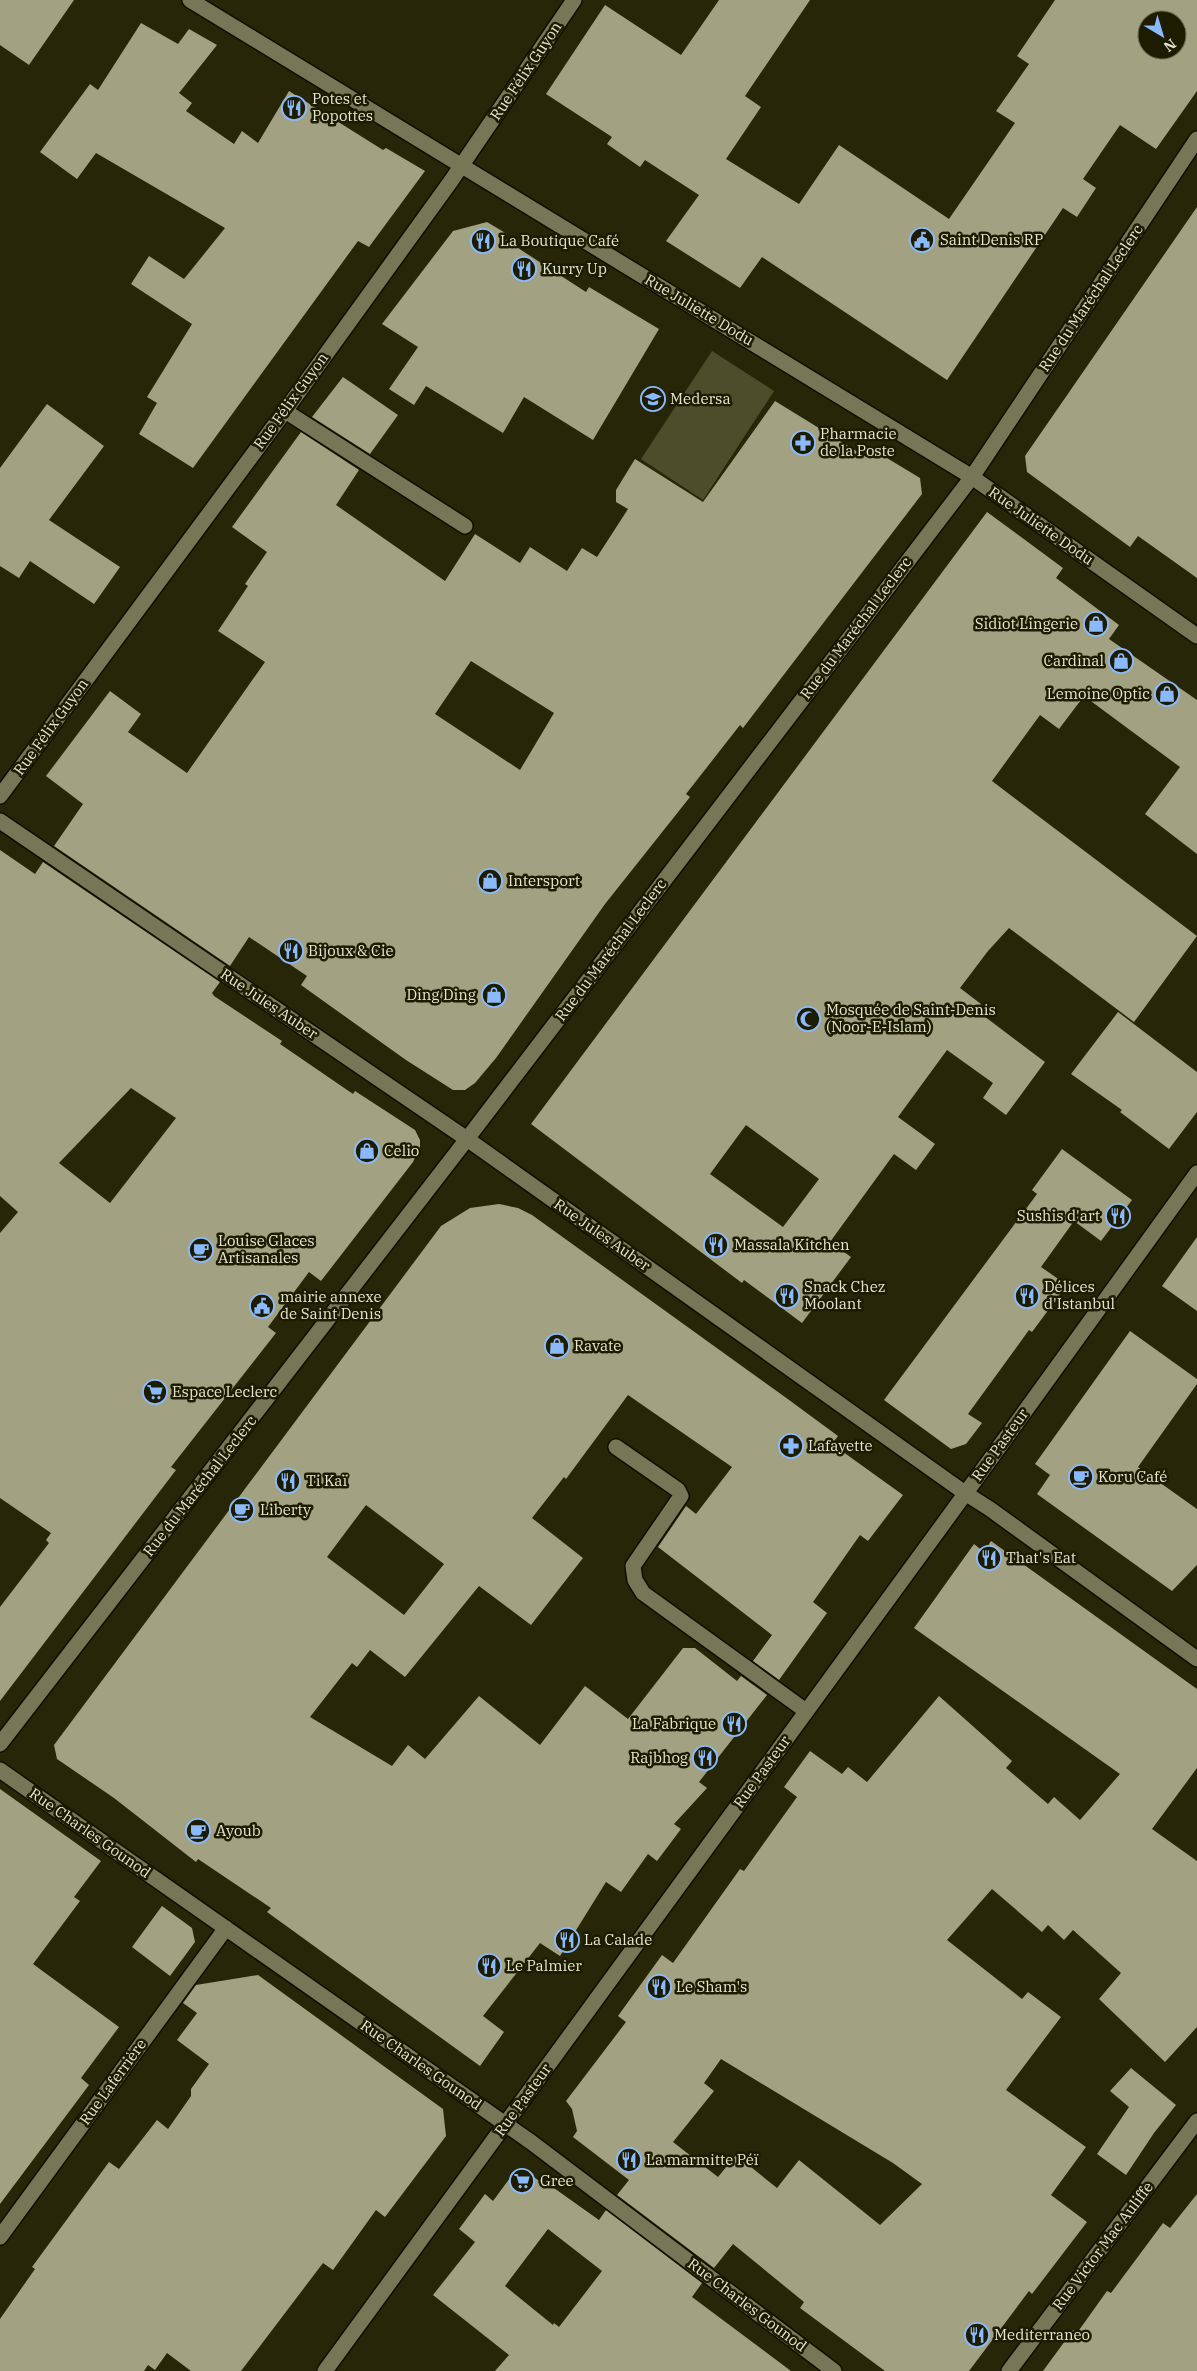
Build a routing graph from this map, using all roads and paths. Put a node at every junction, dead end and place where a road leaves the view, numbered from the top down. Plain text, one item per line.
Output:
1 (190, 0) edge
2 (574, 0) edge
3 (1197, 139) edge
4 (462, 164) junction
5 (285, 411) junction
6 (972, 477) junction
7 (465, 526) dead end
8 (1197, 636) edge
9 (0, 796) edge
10 (0, 820) edge
11 (467, 1139) junction
12 (1197, 1173) edge
13 (616, 1447) dead end
14 (964, 1493) junction
15 (1197, 1660) edge
16 (806, 1711) junction
17 (0, 1744) edge
18 (0, 1770) edge
19 (226, 1928) junction
20 (1197, 2122) edge
21 (505, 2124) junction
22 (0, 2237) edge
23 (325, 2371) edge
24 (834, 2371) edge
25 (1009, 2371) edge

1 - 4 street, Rue Juliette Dodu
2 - 4 street, Rue Félix Guyon
3 - 6 street, Rue du Maréchal Leclerc
4 - 5 street, Rue Félix Guyon
4 - 6 street, Rue Juliette Dodu
5 - 7 street
5 - 9 street, Rue Félix Guyon
6 - 8 street, Rue Juliette Dodu
6 - 11 street, Rue du Maréchal Leclerc
10 - 11 street, Rue Jules Auber
11 - 14 street, Rue Jules Auber
11 - 17 street, Rue du Maréchal Leclerc
12 - 14 street, Rue Pasteur
13 - 16 street
14 - 15 street, Rue Jules Auber
14 - 16 street, Rue Pasteur
16 - 21 street, Rue Pasteur
18 - 19 street, Rue Charles Gounod
19 - 21 street, Rue Charles Gounod
19 - 22 street, Rue Laferrière
20 - 25 street, Rue Victor Mac Auliffe
21 - 23 street, Rue Pasteur
21 - 24 street, Rue Charles Gounod

